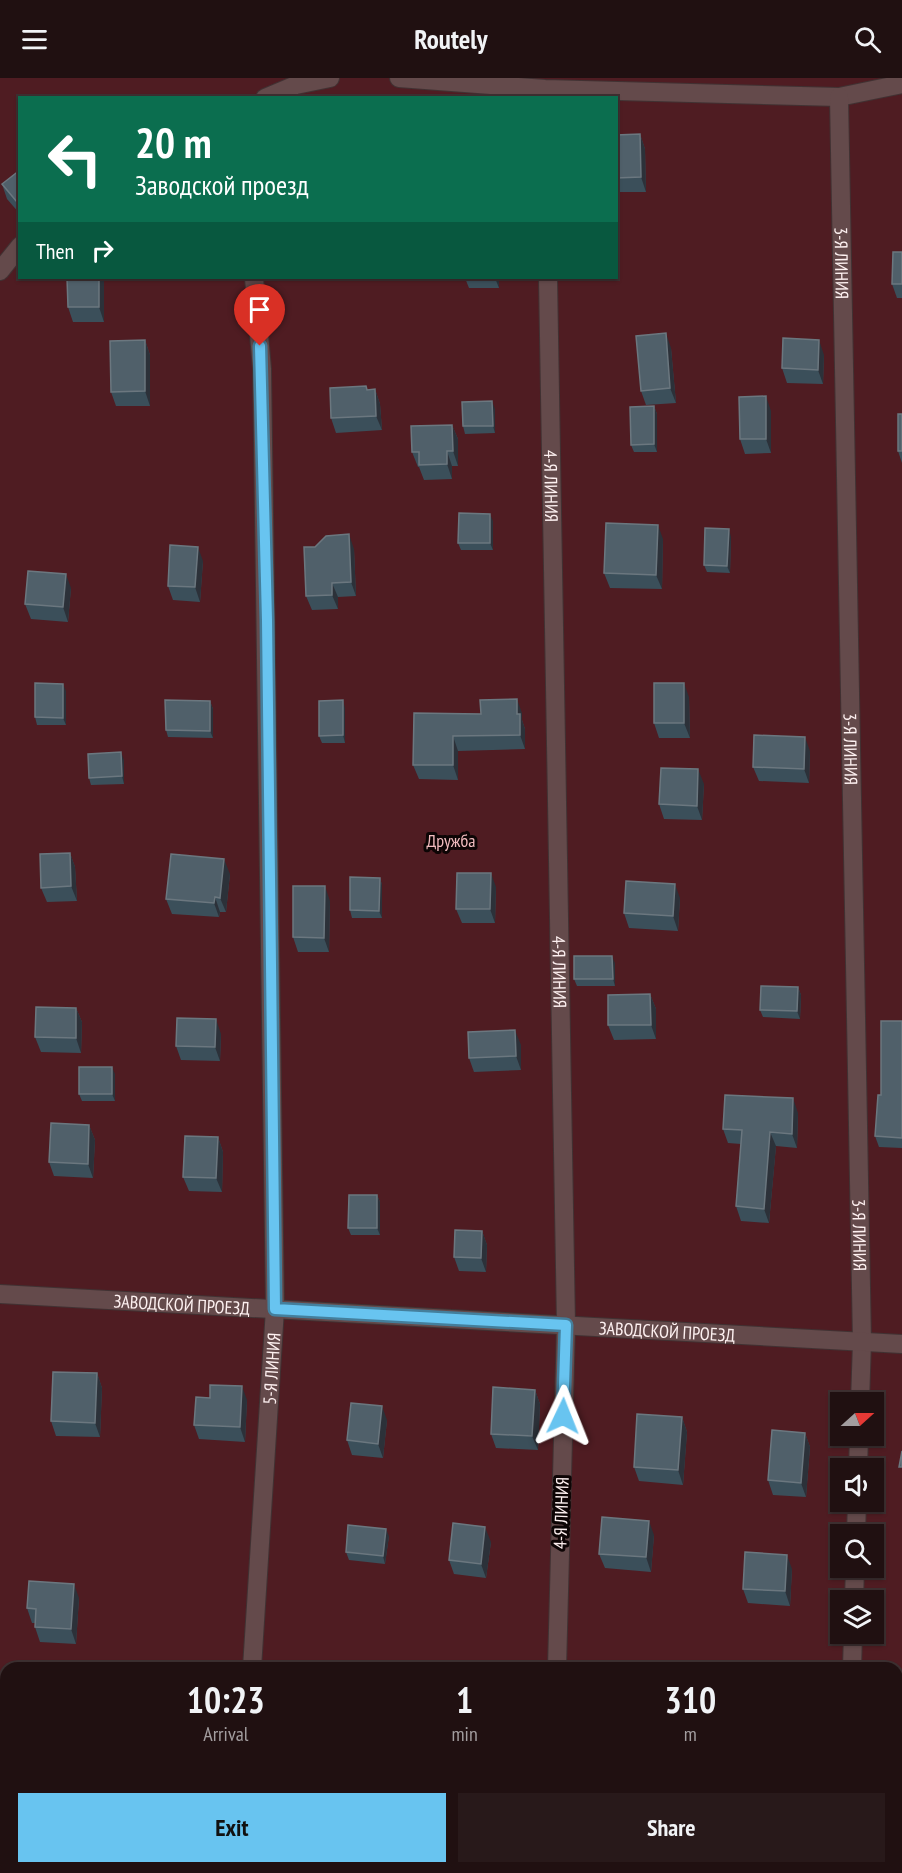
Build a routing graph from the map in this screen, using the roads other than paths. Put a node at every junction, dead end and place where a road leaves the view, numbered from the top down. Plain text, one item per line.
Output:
1 (330, 78) edge
2 (399, 78) edge
3 (902, 84) edge
4 (545, 93) edge
5 (270, 96) edge
6 (839, 97) junction
7 (18, 249) edge
8 (0, 272) edge
9 (254, 279) edge
10 (548, 279) edge
11 (0, 1294) edge
12 (275, 1309) junction
13 (566, 1325) junction
14 (862, 1342) junction
15 (902, 1344) edge
16 (860, 1392) edge
17 (853, 1644) edge
18 (252, 1662) edge
19 (557, 1662) edge
20 (852, 1662) edge

1 - 5 street
2 - 4 street
3 - 6 street
4 - 6 street
6 - 14 street, 3-Я ЛИНИЯ
7 - 8 street
9 - 12 street, 5-Я ЛИНИЯ
10 - 13 street, 4-Я ЛИНИЯ
11 - 12 street, ЗАВОДСКОЙ ПРОЕЗД
12 - 13 street, ЗАВОДСКОЙ ПРОЕЗД
12 - 18 street, 5-Я ЛИНИЯ
13 - 14 street, ЗАВОДСКОЙ ПРОЕЗД
13 - 19 street, 4-Я ЛИНИЯ
14 - 15 street, ЗАВОДСКОЙ ПРОЕЗД
14 - 16 street, 3-Я ЛИНИЯ
17 - 20 street

